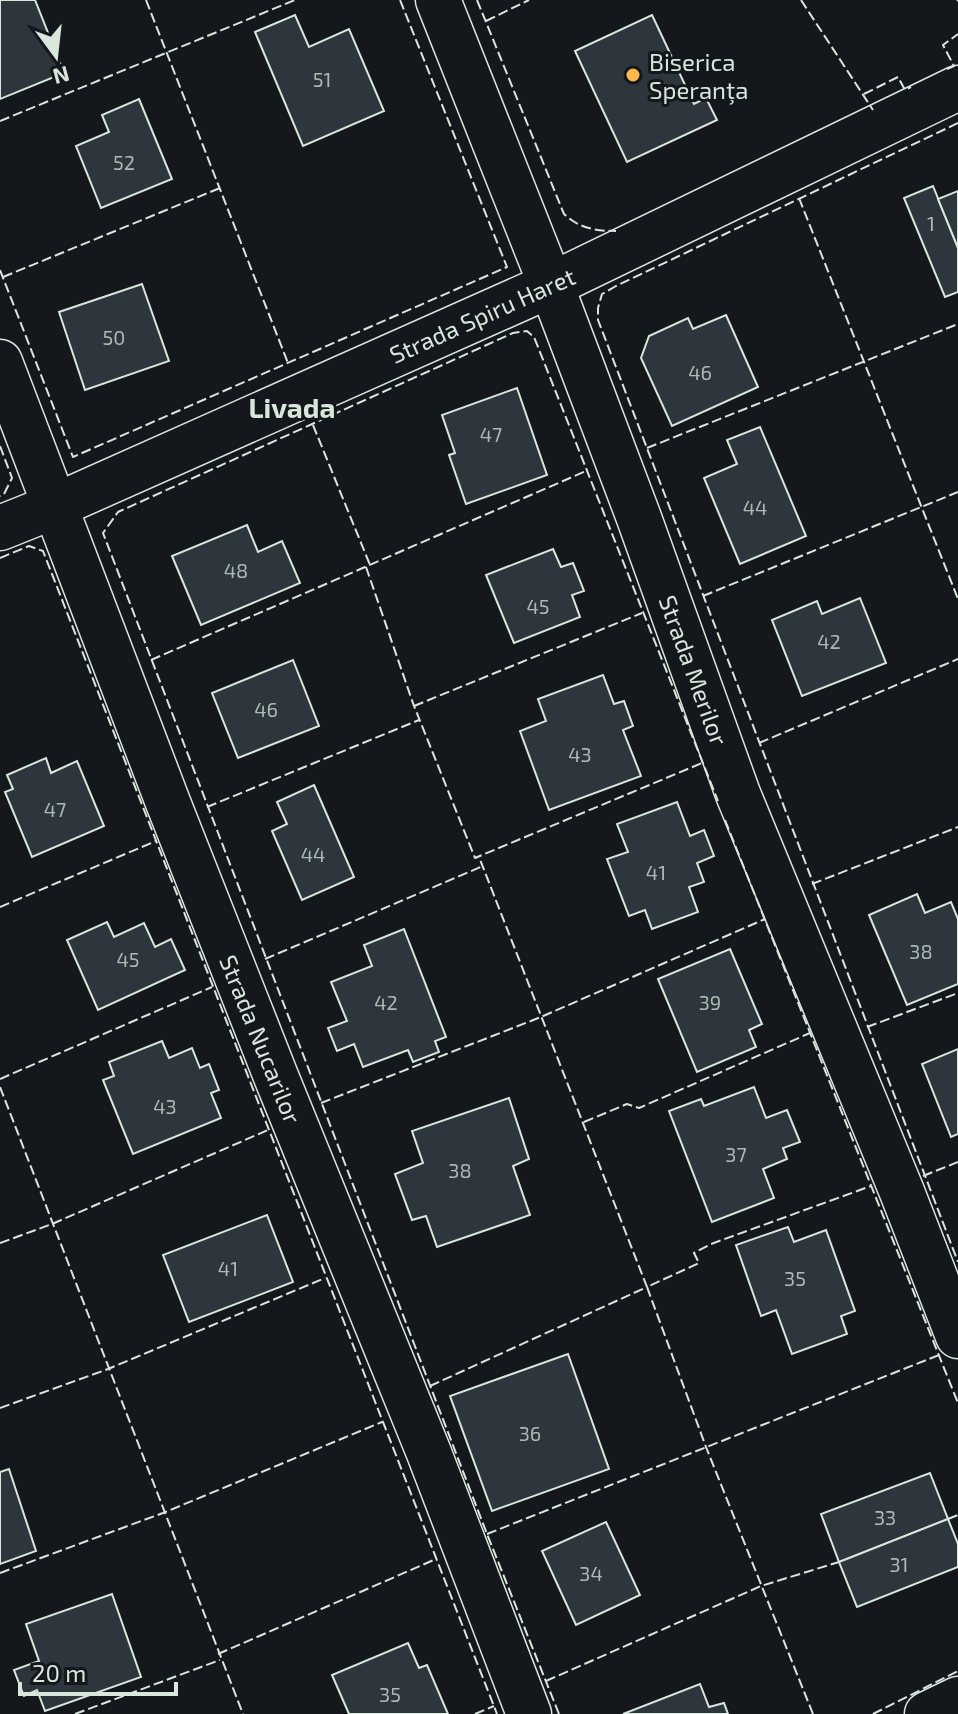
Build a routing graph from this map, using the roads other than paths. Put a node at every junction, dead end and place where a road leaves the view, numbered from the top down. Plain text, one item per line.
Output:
1 (438, 0) edge
2 (958, 88) edge
3 (551, 285) junction
4 (0, 362) edge
5 (55, 506) junction
6 (0, 528) edge
7 (958, 1336) edge
8 (958, 1699) edge
9 (529, 1714) edge
10 (927, 1714) edge

1 - 3 street, Strada Merilor
2 - 3 street, Strada Spiru Haret
3 - 5 street, Strada Spiru Haret
3 - 7 street, Strada Merilor
4 - 5 street, Strada Nucarilor
5 - 6 street, Strada Spiru Haret
5 - 9 street, Strada Nucarilor
8 - 10 street

